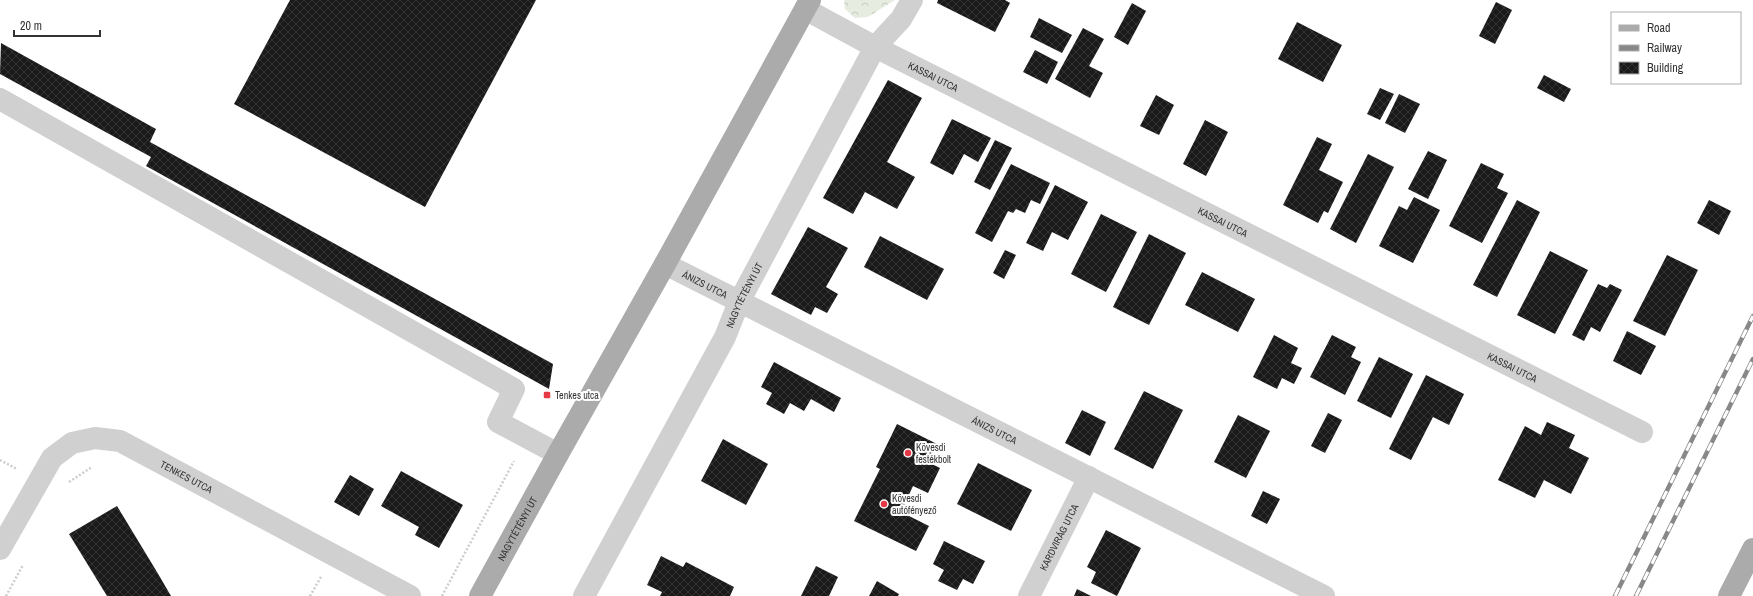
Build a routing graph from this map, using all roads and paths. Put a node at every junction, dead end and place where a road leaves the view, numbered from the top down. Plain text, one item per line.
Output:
1 (912, 0) edge
2 (808, 4) edge
3 (875, 47) junction
4 (0, 99) edge
5 (665, 264) junction
6 (739, 302) junction
7 (1642, 432) dead end
8 (526, 437) junction
9 (558, 454) junction
10 (93, 466) dead end
11 (1089, 477) junction
12 (68, 483) dead end
13 (0, 549) edge
14 (1753, 549) edge
15 (23, 564) dead end
16 (322, 575) dead end
17 (6, 596) edge
18 (310, 596) edge
19 (410, 596) edge
20 (442, 596) edge
21 (480, 596) edge
22 (584, 596) edge
23 (1029, 596) edge
24 (1324, 596) edge
25 (1730, 596) edge

1 - 3 street, NAGYTÉTÉNYI ÚT
2 - 3 street, KASSAI UTCA
2 - 5 main road, NAGYTÉTÉNYI ÚT
3 - 6 street, NAGYTÉTÉNYI ÚT
3 - 7 street, KASSAI UTCA
4 - 8 street
5 - 6 street, ÁNIZS UTCA
5 - 9 main road, NAGYTÉTÉNYI ÚT
6 - 11 street, ÁNIZS UTCA
6 - 22 street, NAGYTÉTÉNYI ÚT
8 - 9 street
8 - 20 path
9 - 21 main road, NAGYTÉTÉNYI ÚT
10 - 12 path
11 - 23 street, KARDVIRÁG UTCA
11 - 24 street, ÁNIZS UTCA
13 - 19 street, TENKES UTCA
14 - 25 main road
15 - 17 path
16 - 18 path

